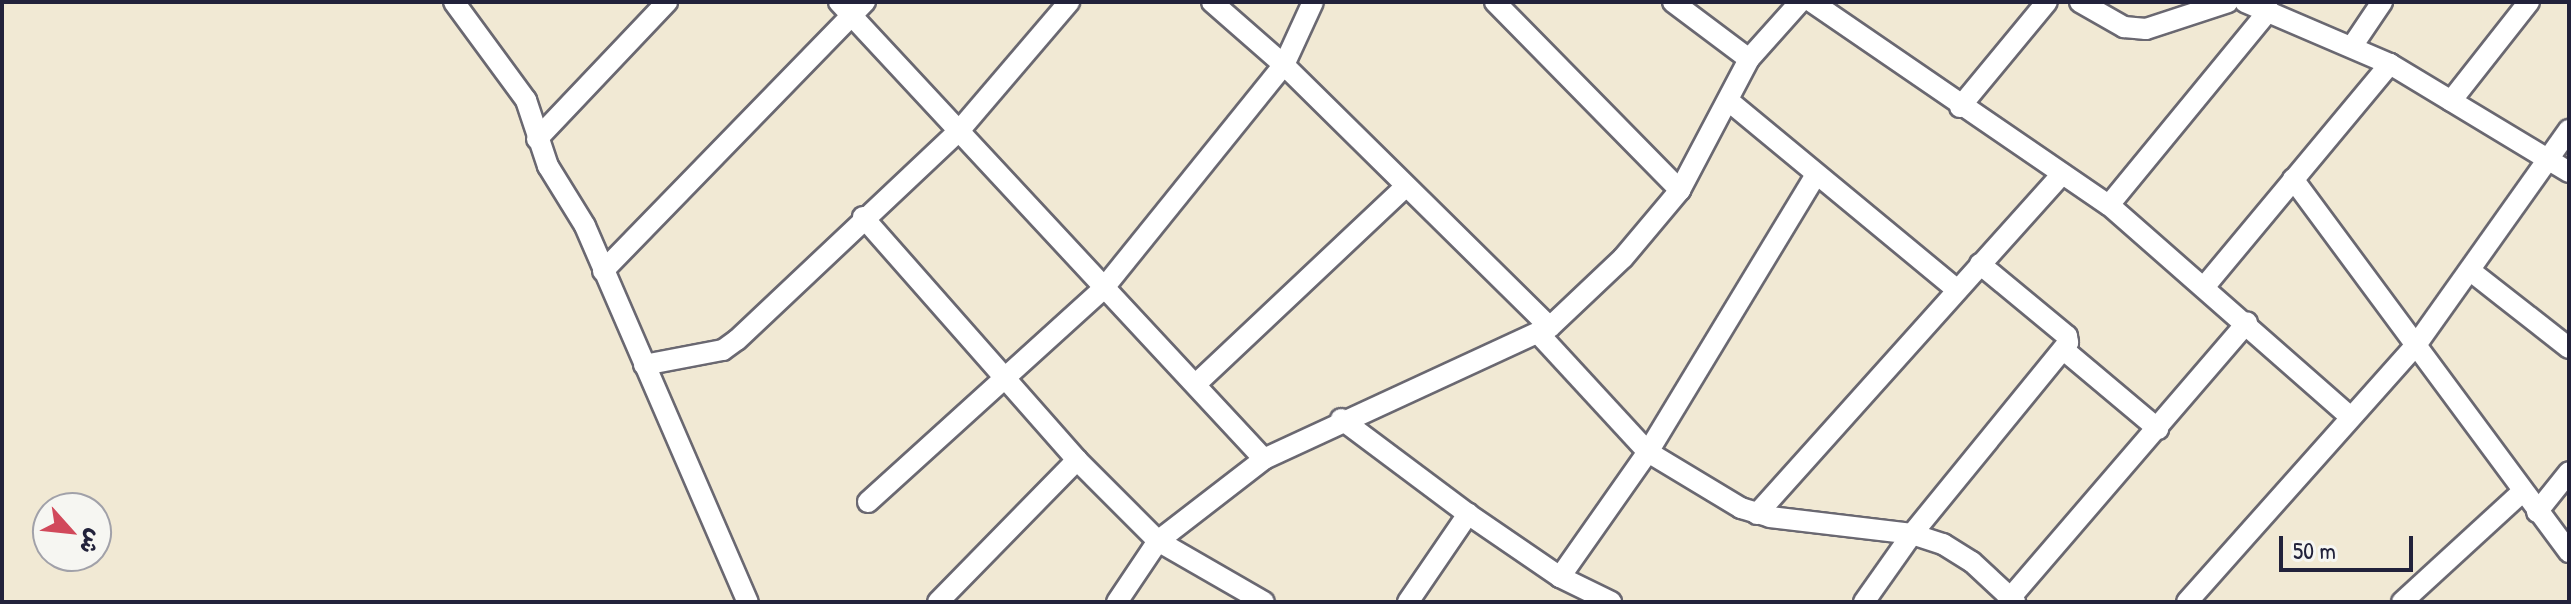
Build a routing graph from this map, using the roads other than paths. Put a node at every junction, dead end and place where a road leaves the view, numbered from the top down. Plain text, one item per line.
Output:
1 (454, 2) edge
2 (667, 2) edge
3 (1069, 2) edge
4 (1212, 2) edge
5 (1313, 2) edge
6 (1495, 2) edge
7 (1673, 2) edge
8 (1800, 2) edge
9 (1812, 2) edge
10 (2047, 2) edge
11 (2080, 2) edge
12 (2228, 2) edge
13 (2245, 2) edge
14 (2382, 2) edge
15 (2529, 2) edge
16 (852, 7) edge
17 (2269, 10) junction
18 (2353, 45) junction
19 (1749, 59) junction
20 (2390, 64) junction
21 (1284, 65) junction
22 (2451, 101) junction
23 (1730, 102) junction
24 (1960, 107) junction
25 (2569, 130) edge
26 (959, 131) junction
27 (537, 139) junction
28 (2551, 161) junction
29 (2569, 172) edge
30 (2062, 174) junction
31 (1816, 175) junction
32 (2293, 179) junction
33 (1405, 187) junction
34 (1680, 190) junction
35 (2109, 205) junction
36 (863, 217) junction
37 (1980, 264) junction
38 (603, 271) junction
39 (2472, 272) junction
40 (2205, 286) junction
41 (1103, 289) junction
42 (1957, 290) junction
43 (2247, 323) junction
44 (1544, 330) junction
45 (2416, 345) junction
46 (2569, 348) edge
47 (2064, 350) junction
48 (644, 365) junction
49 (1006, 382) junction
50 (1196, 384) junction
51 (2350, 417) junction
52 (1341, 419) junction
53 (2158, 429) junction
54 (1648, 452) junction
55 (1264, 459) junction
56 (1077, 460) junction
57 (2569, 472) edge
58 (2522, 492) junction
59 (868, 502) dead end
60 (2537, 512) junction
61 (1468, 514) junction
62 (1757, 514) junction
63 (1912, 534) junction
64 (1158, 541) junction
65 (2569, 552) edge
66 (1560, 577) junction
67 (2013, 600) edge
68 (748, 602) edge
69 (938, 602) edge
70 (1117, 602) edge
71 (1264, 602) edge
72 (1408, 602) edge
73 (1611, 602) edge
74 (1864, 602) edge
75 (2187, 602) edge
76 (2402, 602) edge

1 - 27 street
2 - 27 street
3 - 26 street
4 - 21 street
5 - 21 street
6 - 34 street
7 - 19 street
8 - 19 street
9 - 24 street
10 - 24 street
11 - 12 street
13 - 17 street
14 - 18 street
15 - 22 street
16 - 26 street
16 - 38 street
17 - 18 street
17 - 35 street
18 - 20 street
19 - 23 street
20 - 22 street
20 - 32 street
21 - 33 street
21 - 41 street
22 - 28 street
23 - 31 street
23 - 34 street
24 - 30 street
25 - 28 street
26 - 36 street
26 - 41 street
27 - 38 street
28 - 29 street
28 - 39 street
30 - 35 street
30 - 37 street
31 - 42 street
31 - 54 street
32 - 40 street
32 - 45 street
33 - 44 street
33 - 50 street
34 - 44 street
35 - 40 street
36 - 48 street
36 - 49 street
37 - 42 street
37 - 47 street
38 - 48 street
39 - 45 street
39 - 46 street
40 - 43 street
41 - 49 street
41 - 50 street
42 - 62 street
43 - 51 street
43 - 53 street
44 - 52 street
44 - 54 street
45 - 51 street
45 - 58 street
47 - 53 street
47 - 63 street
48 - 68 street
49 - 56 street
49 - 59 street
50 - 55 street
51 - 75 street
52 - 55 street
52 - 61 street
53 - 67 street
54 - 62 street
54 - 66 street
55 - 64 street
56 - 64 street
56 - 69 street
57 - 60 street
58 - 60 street
58 - 76 street
60 - 65 street
61 - 66 street
61 - 72 street
62 - 63 street
63 - 67 street
63 - 74 street
64 - 70 street
64 - 71 street
66 - 73 street

